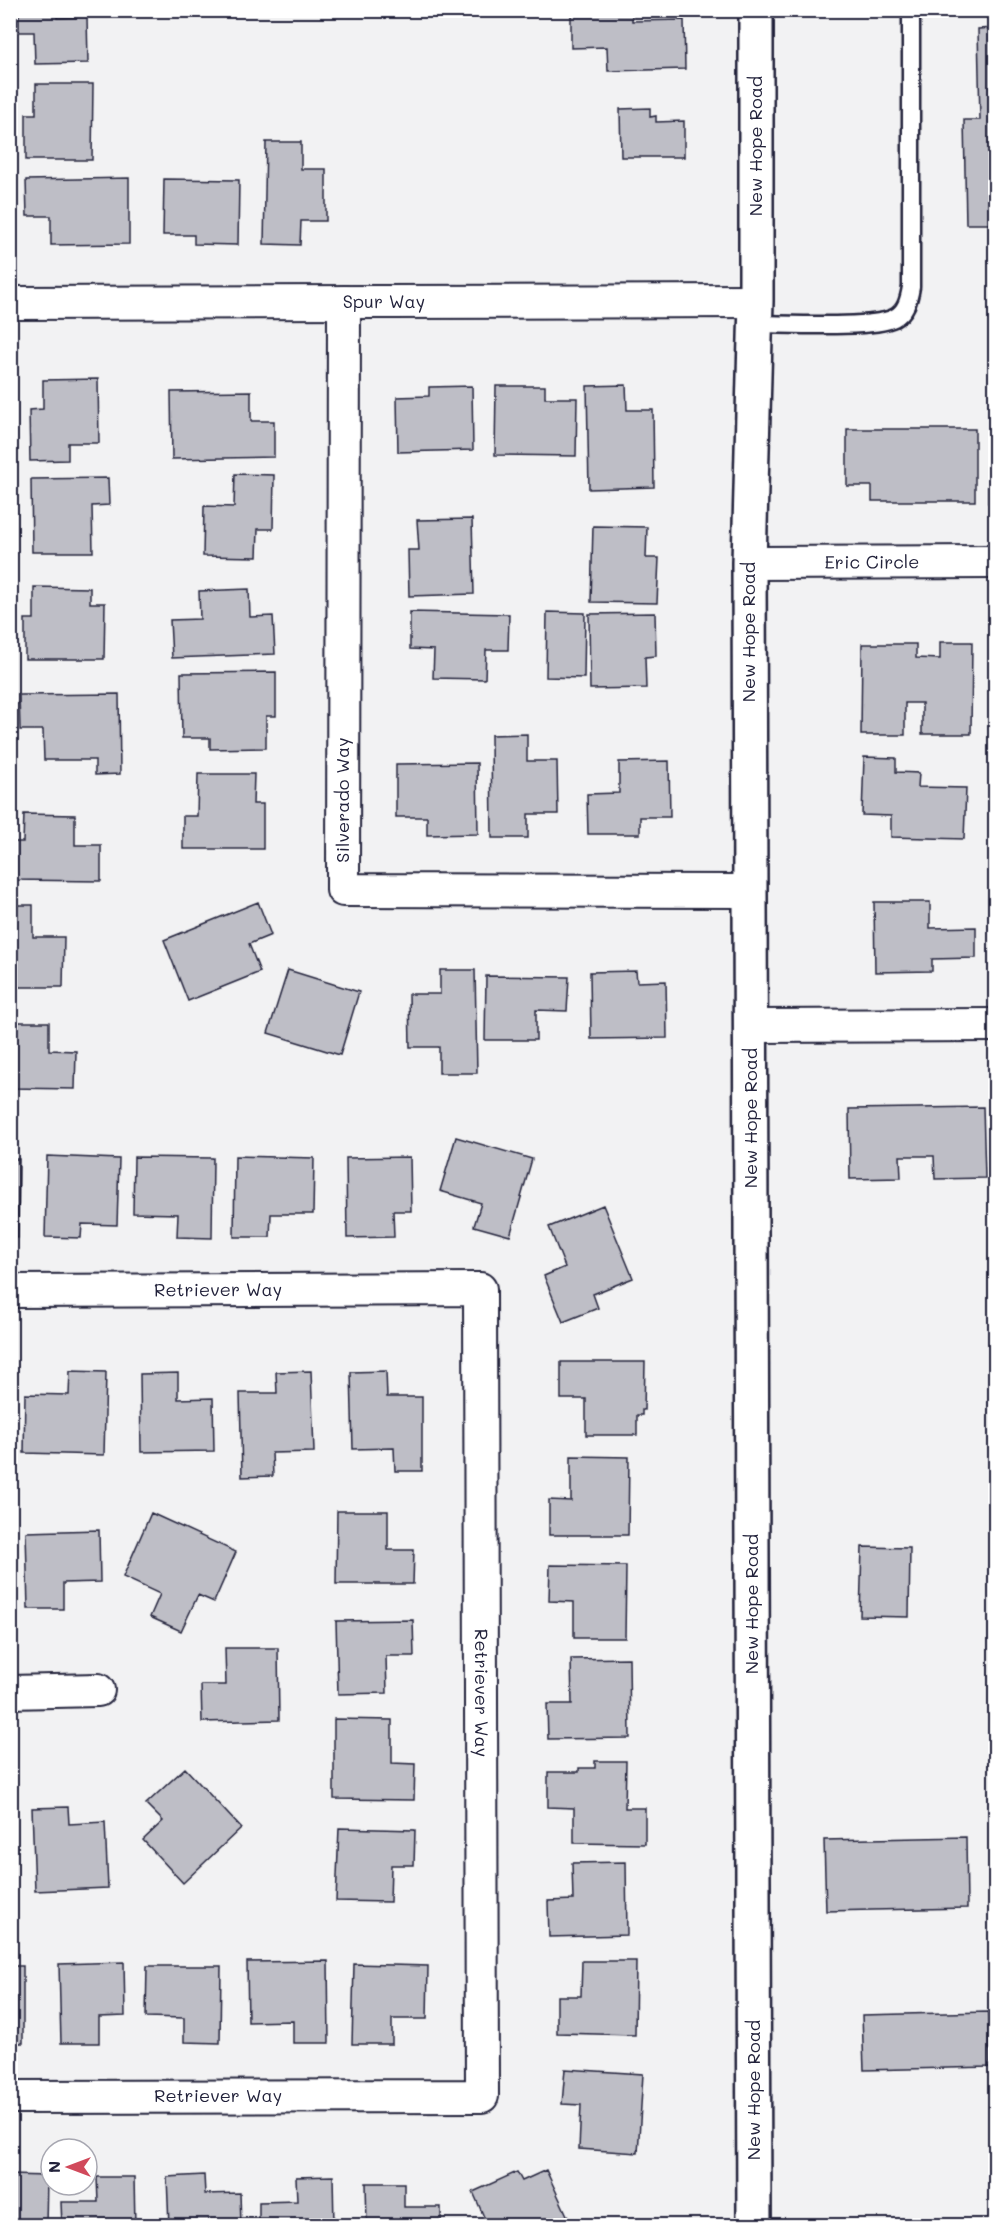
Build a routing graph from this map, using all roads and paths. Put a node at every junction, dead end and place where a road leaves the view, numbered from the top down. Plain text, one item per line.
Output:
1 (756, 10) edge
2 (910, 10) edge
3 (344, 302) junction
4 (10, 303) edge
5 (755, 313) junction
6 (996, 562) edge
7 (748, 563) junction
8 (750, 891) junction
9 (996, 1025) edge
10 (750, 1026) junction
11 (10, 1291) edge
12 (98, 1690) dead end
13 (10, 1692) edge
14 (10, 2097) edge
15 (754, 2226) edge

1 - 5 main road, New Hope Road
2 - 5 lane
3 - 4 street, Spur Way
3 - 5 street, Spur Way
3 - 8 street, Silverado Way
5 - 7 main road, New Hope Road
6 - 7 street, Eric Circle
7 - 8 main road, New Hope Road
8 - 10 main road, New Hope Road
9 - 10 street
10 - 15 main road, New Hope Road
11 - 14 street, Retriever Way
12 - 13 street

